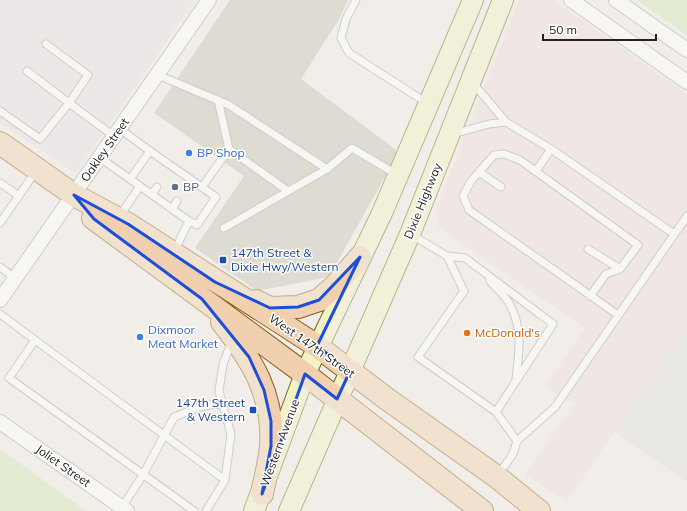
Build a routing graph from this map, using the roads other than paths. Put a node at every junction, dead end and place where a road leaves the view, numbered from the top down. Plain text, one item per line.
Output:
1 (209, 0) edge
2 (356, 0) edge
3 (473, 0) edge
4 (503, 0) edge
5 (571, 0) edge
6 (616, 0) edge
7 (46, 44) dead end
8 (687, 50) edge
9 (27, 71) dead end
10 (158, 75) junction
11 (471, 80) junction
12 (687, 82) edge
13 (218, 100) junction
14 (69, 103) junction
15 (429, 104) junction
16 (0, 111) edge
17 (506, 122) junction
18 (117, 133) junction
19 (449, 136) junction
20 (0, 143) edge
21 (229, 148) junction
22 (551, 149) junction
23 (150, 151) junction
24 (100, 158) junction
25 (37, 169) junction
26 (327, 169) junction
27 (536, 171) junction
28 (479, 172) junction
29 (398, 175) junction
30 (130, 179) junction
31 (0, 183) edge
32 (140, 186) junction
33 (157, 187) dead end
34 (202, 187) junction
35 (501, 188) dead end
36 (288, 191) junction
37 (152, 194) junction
38 (74, 195) junction
39 (19, 196) junction
40 (177, 201) dead end
41 (172, 209) junction
42 (687, 216) edge
43 (118, 219) junction
44 (189, 221) junction
45 (0, 223) edge
46 (224, 228) dead end
47 (410, 234) junction
48 (674, 234) junction
49 (588, 249) dead end
50 (172, 254) junction
51 (447, 256) junction
52 (360, 257) junction
53 (0, 267) edge
54 (620, 269) junction
55 (481, 271) junction
56 (15, 278) junction
57 (215, 282) junction
58 (2, 293) edge
59 (590, 296) junction
60 (202, 299) junction
61 (0, 314) edge
62 (618, 315) junction
63 (234, 336) junction
64 (35, 340) junction
65 (317, 346) junction
66 (350, 371) junction
67 (305, 374) junction
68 (516, 381) junction
69 (337, 399) junction
70 (222, 403) junction
71 (496, 412) junction
72 (0, 422) edge
73 (165, 436) junction
74 (517, 441) junction
75 (143, 475) junction
76 (497, 478) junction
77 (225, 480) junction
78 (258, 502) edge
79 (124, 509) edge
80 (194, 511) edge
81 (206, 511) edge
82 (289, 511) edge
83 (482, 511) edge
84 (539, 511) edge

1 - 10 street, Oakley Street
2 - 15 lane
3 - 15 main road
4 - 11 main road, Dixie Highway
5 - 12 street
6 - 8 street
7 - 14 lane
9 - 14 lane
10 - 13 lane
10 - 18 street, Oakley Street
11 - 17 lane
11 - 19 main road, Dixie Highway
13 - 21 lane
13 - 26 lane
14 - 16 lane
14 - 18 lane
15 - 29 main road
17 - 19 lane
17 - 22 lane
18 - 23 lane
18 - 24 street, Oakley Street
19 - 47 main road, Dixie Highway
20 - 25 main road, West 147th Street
21 - 34 lane
21 - 36 lane
22 - 27 lane
22 - 48 lane
23 - 30 lane
23 - 34 lane
24 - 30 lane
24 - 38 street, Oakley Street
25 - 38 main road, West 147th Street
25 - 39 lane
26 - 29 lane
26 - 36 lane
27 - 28 lane
27 - 54 lane
28 - 35 lane
28 - 59 lane
29 - 52 main road
30 - 32 lane
31 - 39 lane
32 - 37 lane
32 - 43 lane
33 - 37 lane
34 - 44 lane
36 - 46 lane
37 - 41 lane
38 - 43 main road, West 147th Street
38 - 56 street, Oakley Street
38 - 60 main road, West 147th Street
39 - 45 lane
40 - 41 lane
41 - 44 lane
42 - 48 lane
43 - 50 main road, West 147th Street
44 - 50 lane
47 - 51 lane
47 - 66 main road, Dixie Highway
48 - 62 lane
49 - 54 lane
50 - 57 main road, West 147th Street
51 - 55 lane
51 - 71 lane
52 - 57 main road
52 - 65 main road
53 - 56 lane
54 - 59 lane
55 - 68 lane
55 - 68 lane
56 - 58 street, Oakley Street
57 - 65 main road, West 147th Street
59 - 62 lane
60 - 63 main road
60 - 67 main road, West 147th Street
61 - 64 lane
62 - 74 lane
63 - 70 lane
63 - 78 main road
64 - 73 lane
64 - 75 lane
65 - 66 main road, West 147th Street
65 - 67 main road
66 - 69 main road, Dixie Highway
66 - 76 main road, West 147th Street
67 - 69 main road, West 147th Street
67 - 78 main road, Western Avenue
68 - 71 lane
69 - 82 main road
69 - 83 main road, West 147th Street
70 - 73 lane
70 - 77 lane
71 - 74 lane
72 - 79 street, Joliet Street
73 - 75 lane
73 - 77 lane
74 - 76 lane
75 - 79 lane
75 - 80 lane
76 - 84 main road, West 147th Street
77 - 81 lane

